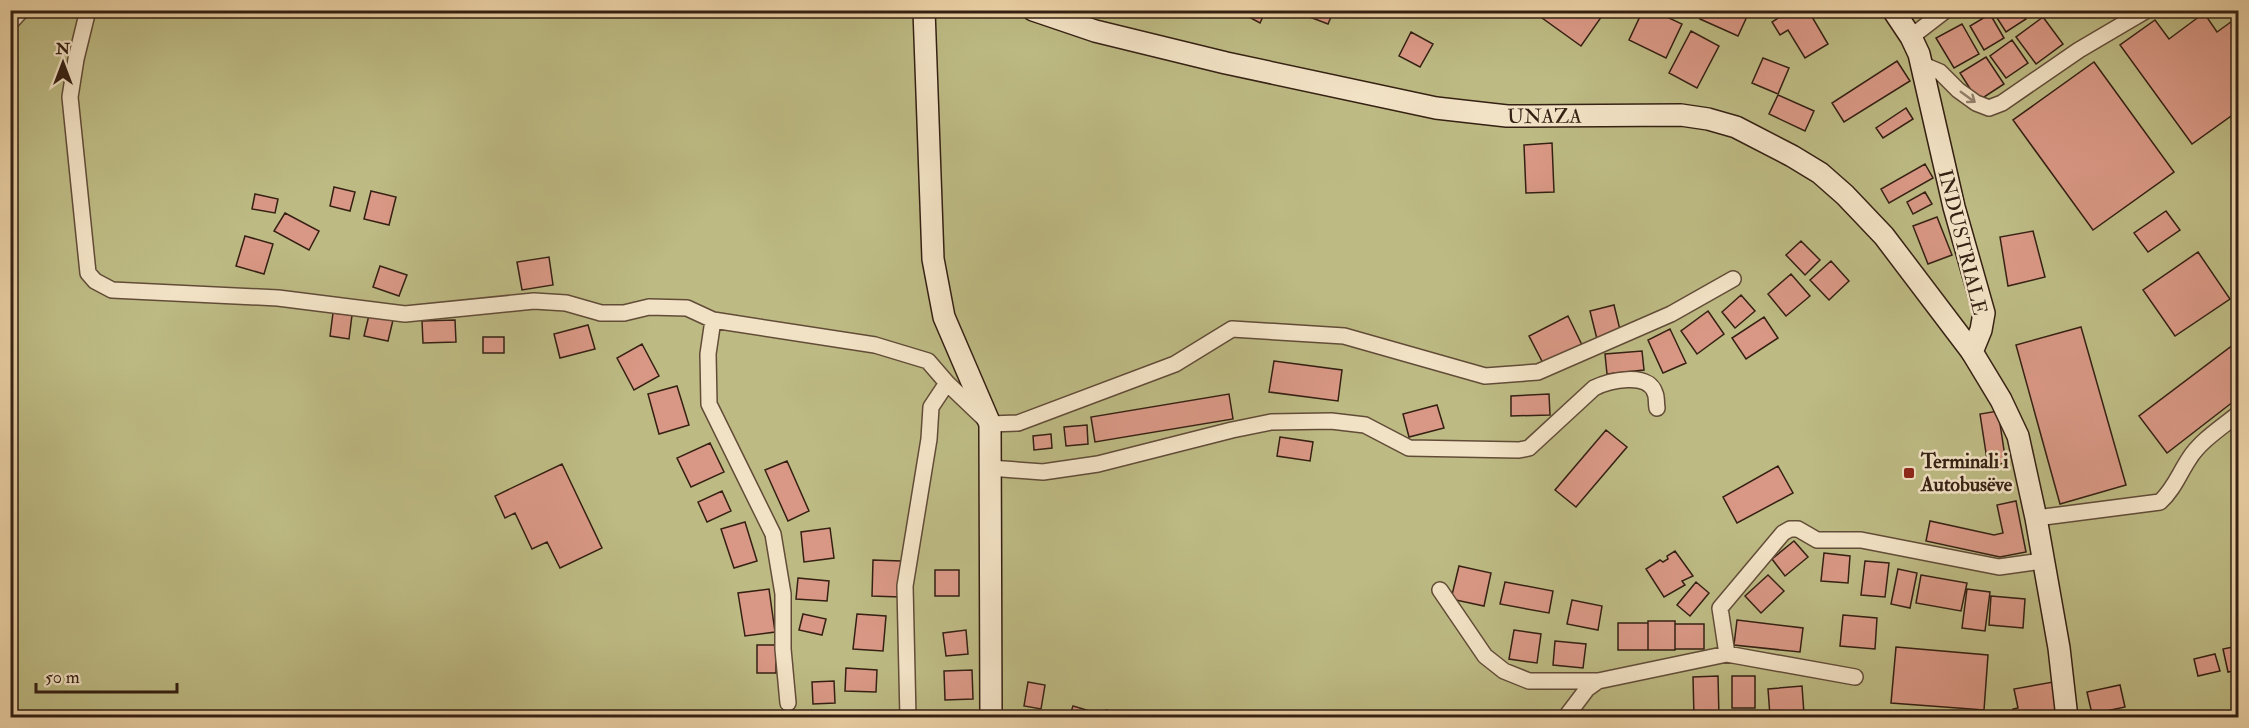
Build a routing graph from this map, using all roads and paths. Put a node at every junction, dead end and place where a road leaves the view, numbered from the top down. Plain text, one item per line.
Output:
1 (21, 10) edge
2 (88, 10) edge
3 (924, 10) edge
4 (1032, 10) edge
5 (1893, 10) edge
6 (1946, 10) edge
7 (2147, 10) edge
8 (10, 23) edge
9 (1911, 37) junction
10 (1921, 64) junction
11 (1733, 279) dead end
12 (712, 320) junction
13 (1972, 352) junction
14 (947, 383) junction
15 (1657, 408) dead end
16 (2238, 414) edge
17 (990, 424) junction
18 (990, 468) junction
19 (2036, 518) junction
20 (2042, 561) junction
21 (1440, 590) dead end
22 (1727, 654) junction
23 (1855, 677) dead end
24 (1598, 681) junction
25 (788, 703) dead end
26 (908, 717) edge
27 (991, 717) edge
28 (1564, 717) edge
29 (2067, 717) edge

1 - 8 street
2 - 12 street
3 - 17 main road
4 - 13 main road, UNAZA
5 - 9 main road, INDUSTRIALE
6 - 9 street
10 -> 7 street
9 - 10 main road, INDUSTRIALE
10 - 13 main road, INDUSTRIALE
11 - 17 street
12 - 14 street
12 - 25 street
13 - 19 main road
14 - 17 street
14 - 26 street
15 - 18 street
16 - 19 street
17 - 18 main road
18 - 27 main road
19 - 20 main road
20 - 22 street
20 - 29 main road
21 - 24 street
22 - 23 street
22 - 24 street
24 - 28 street

